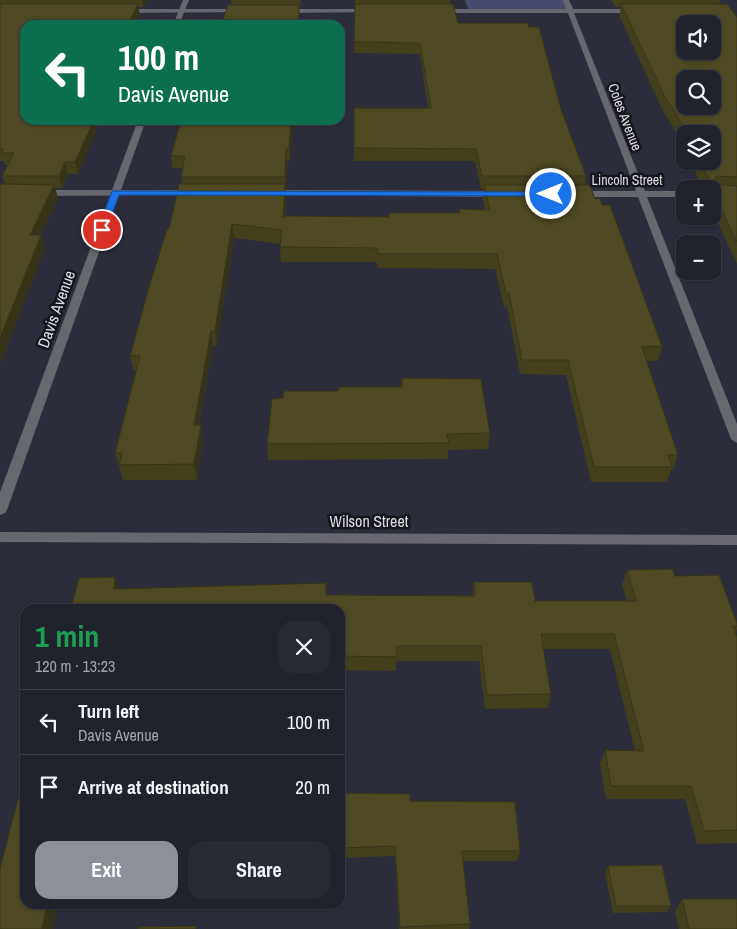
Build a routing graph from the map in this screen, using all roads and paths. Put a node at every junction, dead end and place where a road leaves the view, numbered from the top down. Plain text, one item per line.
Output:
1 (186, 0) edge
2 (566, 0) edge
3 (114, 11) edge
4 (182, 11) junction
5 (251, 11) edge
6 (271, 11) edge
7 (380, 11) edge
8 (430, 11) edge
9 (570, 11) junction
10 (639, 11) edge
11 (178, 20) edge
12 (140, 125) edge
13 (29, 193) edge
14 (115, 193) junction
15 (204, 193) edge
16 (264, 193) edge
17 (511, 194) edge
18 (570, 194) edge
19 (639, 194) junction
20 (676, 194) edge
21 (737, 439) edge
22 (0, 510) edge
23 (0, 537) edge
24 (737, 540) edge

1 - 4 street
2 - 9 street, Coles Avenue
3 - 4 street
4 - 5 street
4 - 11 street
6 - 7 street
8 - 9 street
9 - 10 street
9 - 19 street, Coles Avenue
12 - 14 street, Davis Avenue
13 - 14 street
14 - 15 street
14 - 22 street, Davis Avenue
16 - 17 street
18 - 19 street, Lincoln Street
19 - 20 street, Lincoln Street
19 - 21 street, Coles Avenue
23 - 24 street, Wilson Street

